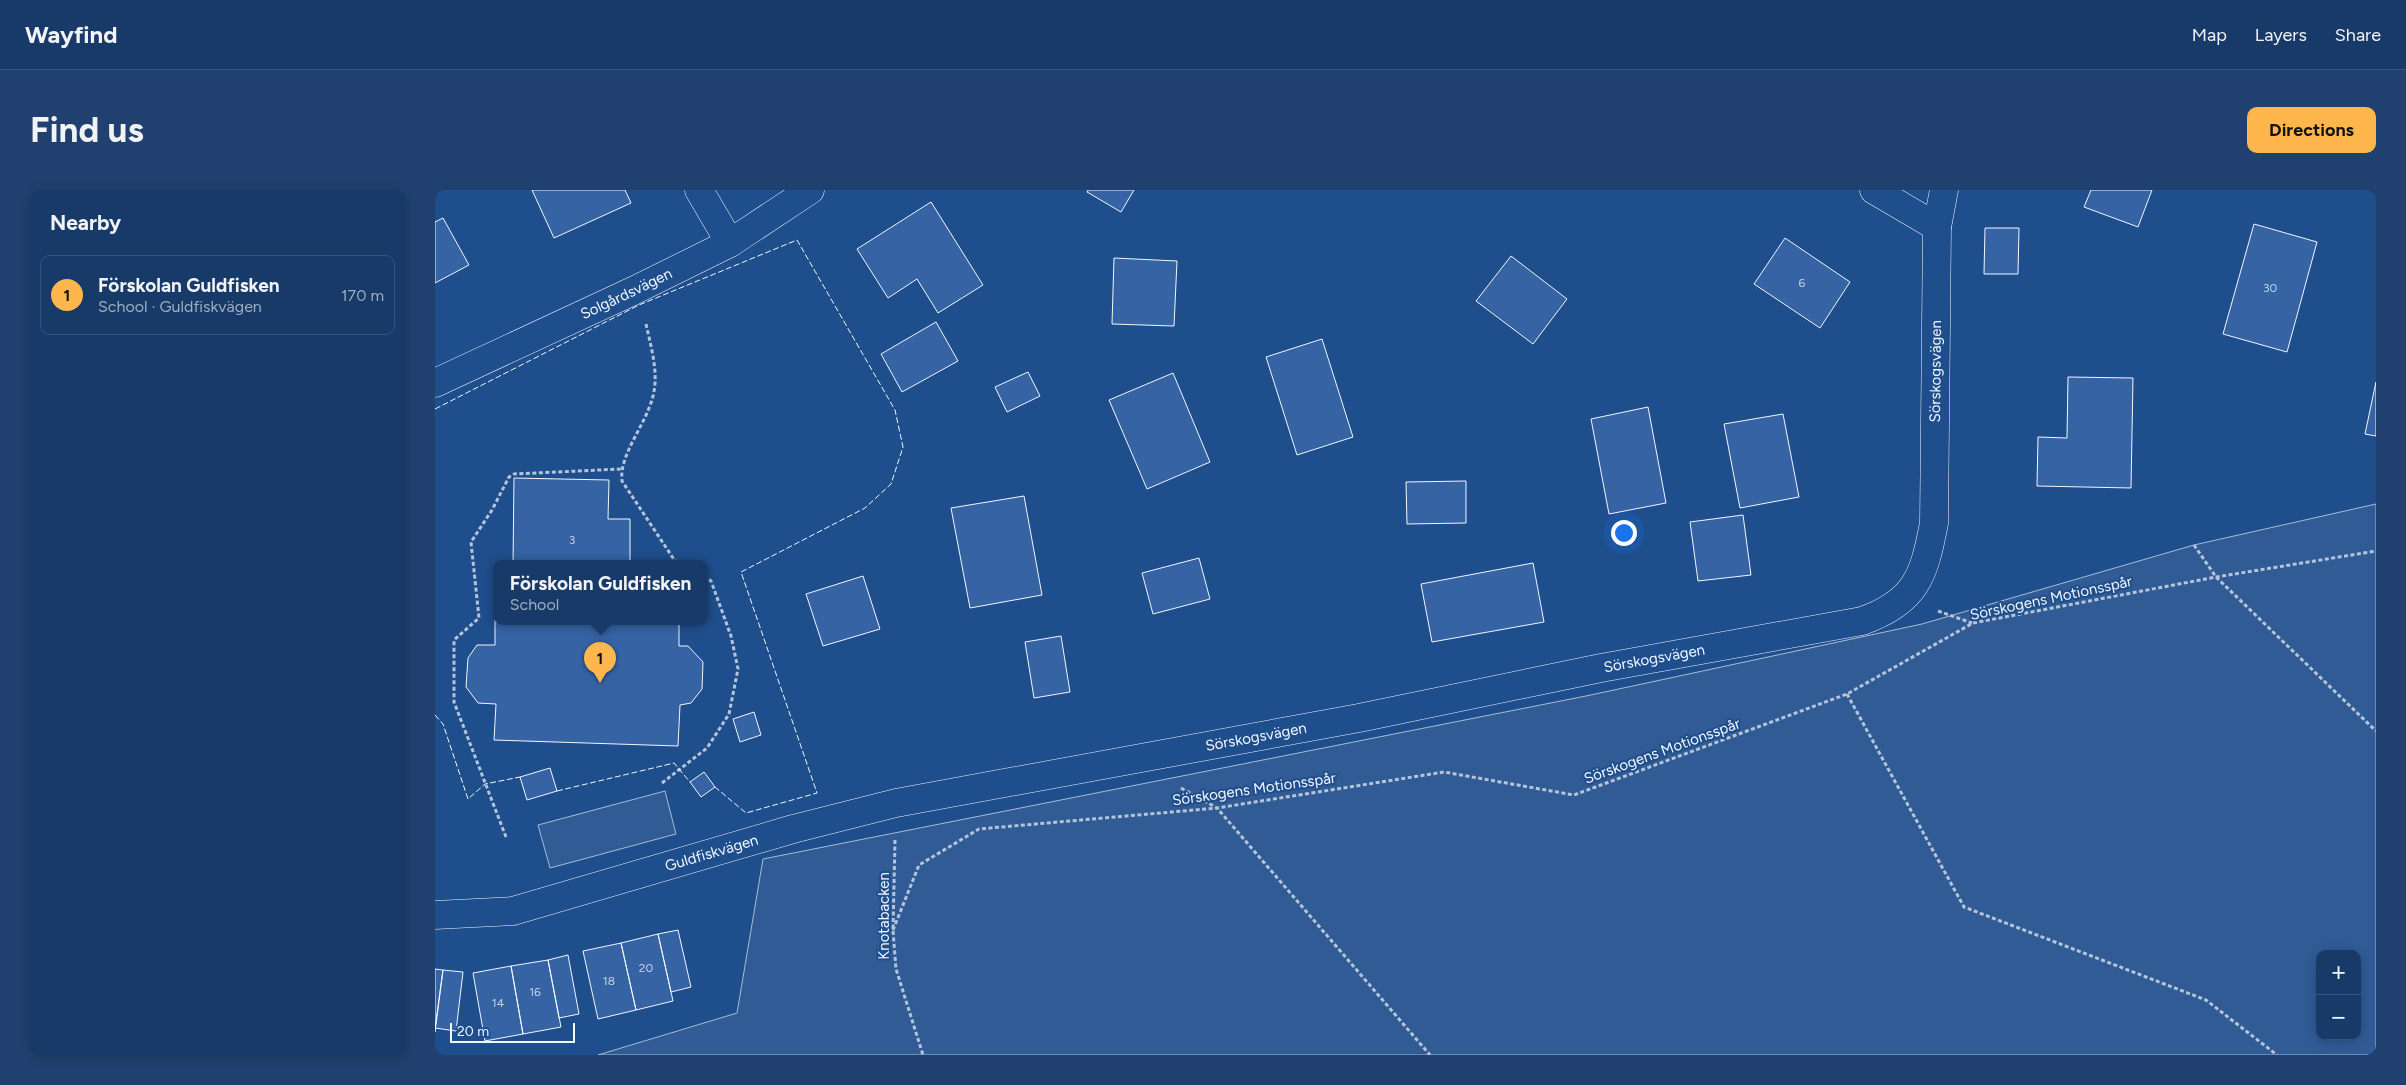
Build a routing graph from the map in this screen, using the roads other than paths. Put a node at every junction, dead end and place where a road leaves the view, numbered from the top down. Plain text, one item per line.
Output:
1 (699, 190) edge
2 (810, 190) edge
3 (1873, 190) edge
4 (1944, 190) edge
5 (1937, 227) junction
6 (730, 243) junction
7 (435, 383) edge
8 (989, 785) joint
9 (435, 915) edge

1 - 6 street
2 - 6 street, Solgårdsvägen
3 - 5 street
4 - 5 street, Sörskogsvägen
5 - 8 street, Sörskogsvägen
6 - 7 street, Solgårdsvägen
8 - 9 street, Guldfiskvägen

